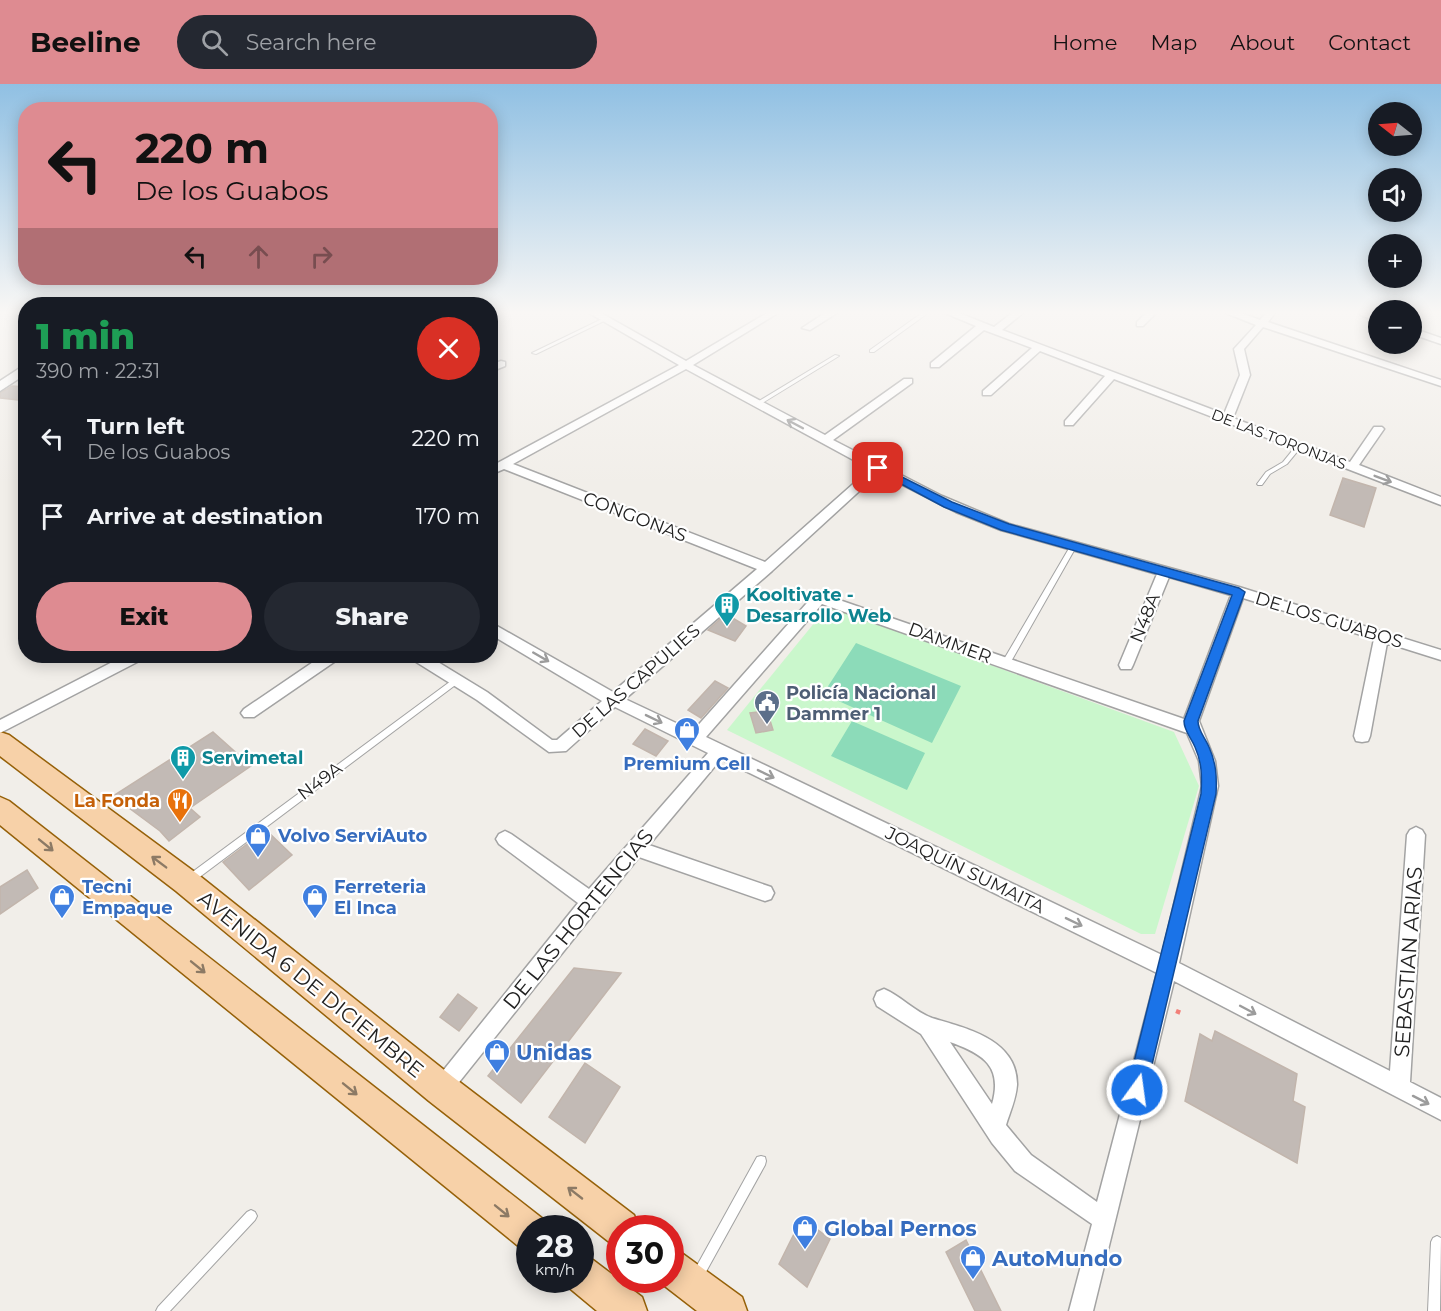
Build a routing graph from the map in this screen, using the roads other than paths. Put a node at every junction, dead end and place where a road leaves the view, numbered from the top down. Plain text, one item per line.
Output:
1 (677, 370) edge
2 (693, 370) edge
3 (814, 370) edge
4 (1013, 370) edge
5 (1099, 370) edge
6 (1244, 370) edge
7 (1403, 370) edge
8 (18, 374) edge
9 (1112, 375) junction
10 (909, 381) dead end
11 (1441, 383) edge
12 (0, 387) edge
13 (987, 393) dead end
14 (758, 404) junction
15 (1227, 420) junction
16 (1069, 423) dead end
17 (1378, 429) dead end
18 (826, 440) junction
19 (1298, 447) junction
20 (498, 466) edge
21 (498, 468) edge
22 (878, 468) junction
23 (1352, 468) junction
24 (1260, 484) dead end
25 (1441, 501) edge
26 (1073, 547) junction
27 (767, 568) junction
28 (1165, 571) junction
29 (1239, 592) junction
30 (498, 632) edge
31 (1381, 637) junction
32 (1441, 655) edge
33 (123, 663) edge
34 (322, 663) edge
35 (428, 663) edge
36 (1006, 663) junction
37 (1126, 665) dead end
38 (455, 681) junction
39 (612, 699) junction
40 (249, 713) dead end
41 (0, 727) edge
42 (1191, 728) junction
43 (1362, 736) dead end
44 (695, 739) junction
45 (0, 742) edge
46 (719, 751) junction
47 (0, 808) edge
48 (1416, 835) dead end
49 (506, 838) dead end
50 (635, 848) junction
51 (186, 882) junction
52 (765, 893) dead end
53 (591, 901) junction
54 (1168, 968) junction
55 (884, 999) dead end
56 (928, 1027) junction
57 (1399, 1088) junction
58 (441, 1089) junction
59 (1441, 1109) edge
60 (995, 1127) junction
61 (761, 1161) dead end
62 (250, 1216) dead end
63 (606, 1216) edge
64 (1105, 1220) junction
65 (516, 1221) edge
66 (1441, 1244) edge
67 (684, 1272) edge
68 (684, 1277) edge
69 (594, 1284) edge
70 (162, 1311) edge
71 (628, 1311) edge
72 (728, 1311) edge
73 (1081, 1311) edge
74 (1434, 1311) edge

1 - 20 street
2 - 14 street, DE LOS GUABOS
3 - 14 lane
4 - 13 street
5 - 9 street, DE LAS TORONJAS
6 - 15 street
7 - 11 street
8 - 12 street
9 - 15 street, DE LAS TORONJAS
9 - 16 street
10 - 18 street
18 -> 14 street, DE LOS GUABOS
15 - 19 street, DE LAS TORONJAS
17 - 23 street
18 - 22 street, DE LOS GUABOS
19 - 23 street, DE LAS TORONJAS
19 - 24 lane
21 - 27 street, CONGONAS
22 - 26 street, DE LOS GUABOS
22 - 27 street, DE LAS CAPULIES
23 -> 25 street, DE LAS TORONJAS
26 - 28 street, DE LOS GUABOS
26 - 36 lane
27 - 39 street, DE LAS CAPULIES
28 - 29 street, DE LOS GUABOS
28 - 37 street, N48A
29 - 31 street, DE LOS GUABOS
29 - 42 street
30 -> 39 street, JOAQUÍN SUMAITA
31 - 32 street, DE LOS GUABOS
31 - 43 street
33 - 41 street
34 - 40 street
35 - 38 street
36 - 42 street, DAMMER
36 - 44 street, DAMMER
38 - 39 street, DE LAS CAPULIES
38 - 51 lane, N49A
39 -> 44 street, JOAQUÍN SUMAITA
42 - 54 street
44 - 46 street, JOAQUÍN SUMAITA
51 -> 45 main road, AVENIDA 6 DE DICIEMBRE
46 - 50 street, DE LAS HORTENCIAS
46 -> 54 street, JOAQUÍN SUMAITA
47 -> 65 main road
48 - 57 street, SEBASTIAN ARIAS
49 - 53 street
50 - 52 street
50 - 53 street, DE LAS HORTENCIAS
51 - 58 main road, AVENIDA 6 DE DICIEMBRE
53 - 58 street, DE LAS HORTENCIAS
54 -> 57 street, JOAQUÍN SUMAITA
54 - 64 street
55 - 56 street
56 - 60 street
56 - 60 street
57 -> 59 street, JOAQUÍN SUMAITA
63 -> 58 main road, AVENIDA 6 DE DICIEMBRE
60 - 64 street
61 - 67 lane
62 - 70 lane
64 - 73 street
66 - 74 lane
68 - 72 main road
69 - 71 main road

